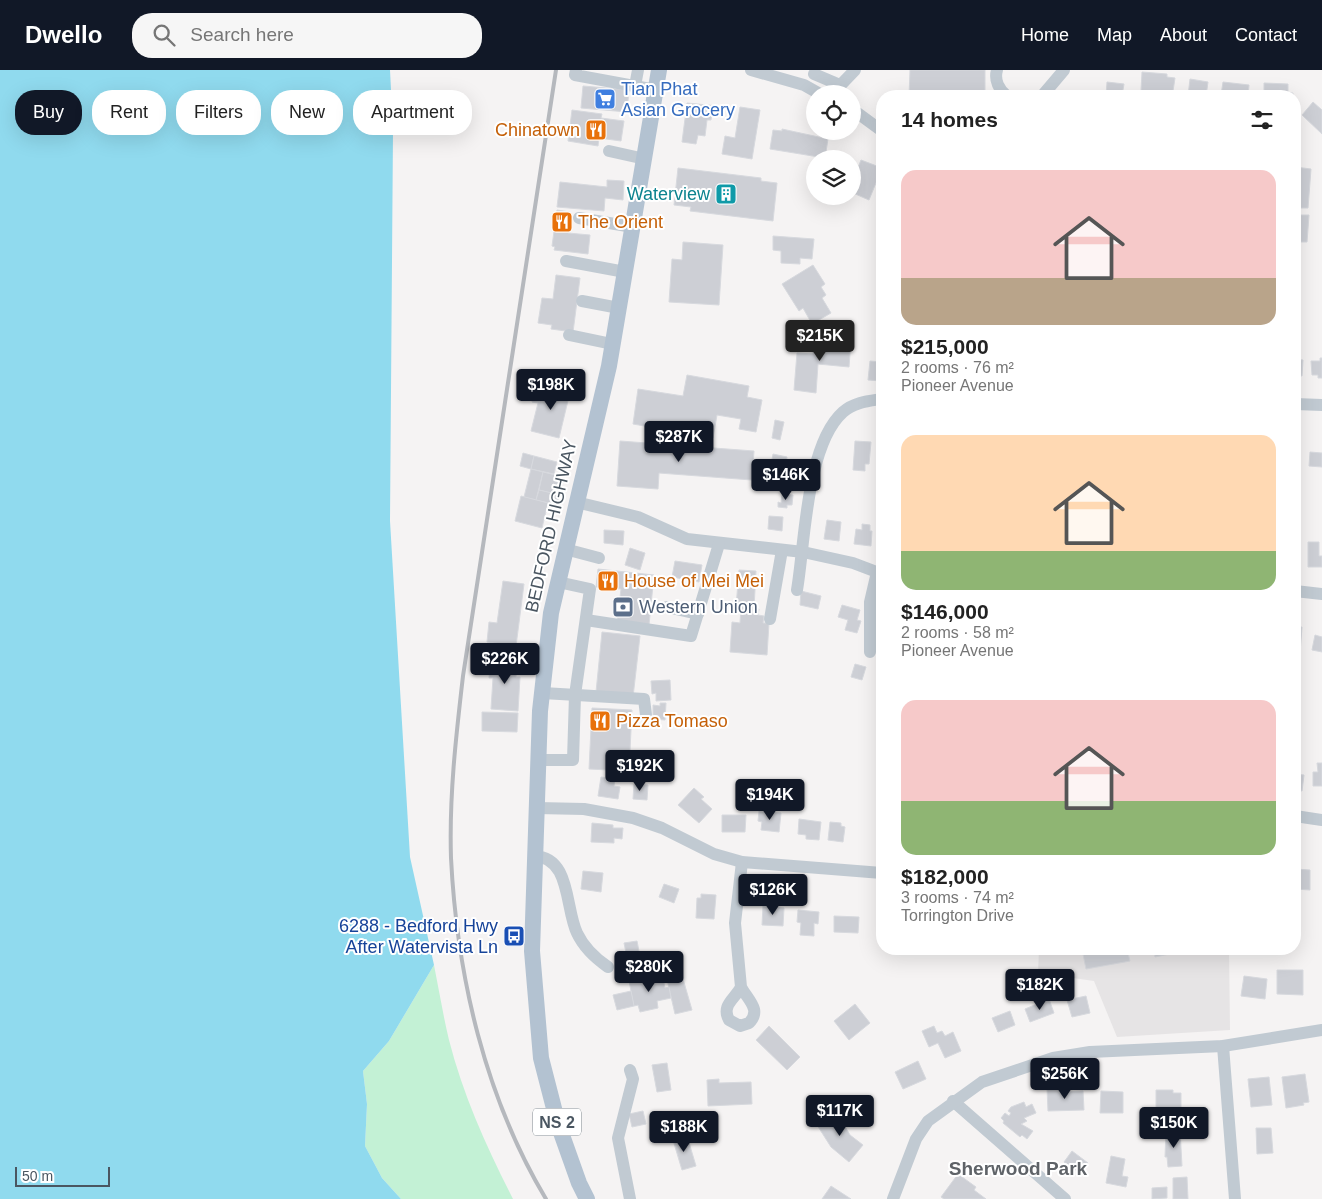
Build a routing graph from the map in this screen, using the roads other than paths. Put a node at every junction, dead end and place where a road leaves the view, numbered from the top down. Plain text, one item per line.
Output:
1 (576, 70) edge
2 (638, 70) edge
3 (656, 70) edge
4 (750, 70) edge
5 (855, 70) edge
6 (998, 70) edge
7 (765, 72) edge
8 (1057, 73) edge
9 (814, 74) dead end
10 (830, 85) edge
11 (840, 85) edge
12 (635, 86) junction
13 (806, 86) edge
14 (656, 90) junction
15 (1000, 90) edge
16 (1046, 90) edge
17 (861, 116) edge
18 (876, 126) edge
19 (609, 151) dead end
20 (645, 159) junction
21 (579, 218) dead end
22 (633, 228) junction
23 (566, 261) dead end
24 (625, 272) junction
25 (582, 301) dead end
26 (619, 308) junction
27 (569, 334) dead end
28 (612, 344) junction
29 (876, 400) edge
30 (1301, 404) edge
31 (1322, 405) edge
32 (576, 502) junction
33 (719, 544) junction
34 (565, 549) junction
35 (782, 550) junction
36 (803, 552) junction
37 (599, 558) dead end
38 (876, 572) edge
39 (558, 582) junction
40 (876, 585) edge
41 (797, 590) dead end
42 (1301, 592) edge
43 (1322, 594) edge
44 (667, 607) dead end
45 (698, 614) junction
46 (770, 619) dead end
47 (586, 620) junction
48 (870, 652) dead end
49 (543, 694) junction
50 (575, 695) junction
51 (646, 715) dead end
52 (539, 760) junction
53 (537, 808) junction
54 (1301, 817) edge
55 (1322, 820) edge
56 (534, 856) junction
57 (742, 862) junction
58 (876, 873) edge
59 (608, 967) dead end
60 (741, 987) dead end
61 (1322, 1030) edge
62 (1223, 1046) junction
63 (630, 1070) dead end
64 (953, 1101) junction
65 (587, 1199) edge
66 (630, 1199) edge
67 (892, 1199) edge
68 (1065, 1199) edge
69 (1235, 1199) edge

1 - 12 street
2 - 12 street
3 - 14 main road, BEDFORD HIGHWAY / NS 2
4 - 7 street
5 - 11 street
6 - 15 street
7 - 13 street
8 - 16 street
9 - 10 street
12 - 14 street
14 - 20 main road, BEDFORD HIGHWAY / NS 2
17 - 18 street
19 - 20 street
20 - 22 main road, BEDFORD HIGHWAY / NS 2
21 - 22 street
22 - 24 main road, BEDFORD HIGHWAY / NS 2
23 - 24 street
24 - 26 main road, BEDFORD HIGHWAY / NS 2
25 - 26 street
26 - 28 main road, BEDFORD HIGHWAY / NS 2
27 - 28 street
28 - 32 main road, BEDFORD HIGHWAY / NS 2
29 - 36 street
30 - 31 street
32 - 33 street
32 - 34 main road, BEDFORD HIGHWAY / NS 2
33 - 35 street
33 - 45 street
34 - 37 street
34 - 39 main road, BEDFORD HIGHWAY / NS 2
35 - 36 street
35 - 46 street
36 - 38 street
36 - 41 street
39 - 47 street
39 - 49 main road, BEDFORD HIGHWAY / NS 2
40 - 48 street
42 - 43 street
44 - 45 street
45 - 47 street
47 - 50 street
49 - 50 street
49 - 52 main road, BEDFORD HIGHWAY / NS 2
50 - 51 street
50 - 52 street
52 - 53 main road, BEDFORD HIGHWAY / NS 2
53 - 56 main road, BEDFORD HIGHWAY / NS 2
53 - 57 street
54 - 55 street
56 - 59 street
56 - 65 main road, BEDFORD HIGHWAY / NS 2
57 - 58 street
57 - 60 street
61 - 62 street
62 - 64 street
62 - 69 street
63 - 66 street
64 - 67 street
64 - 68 street

